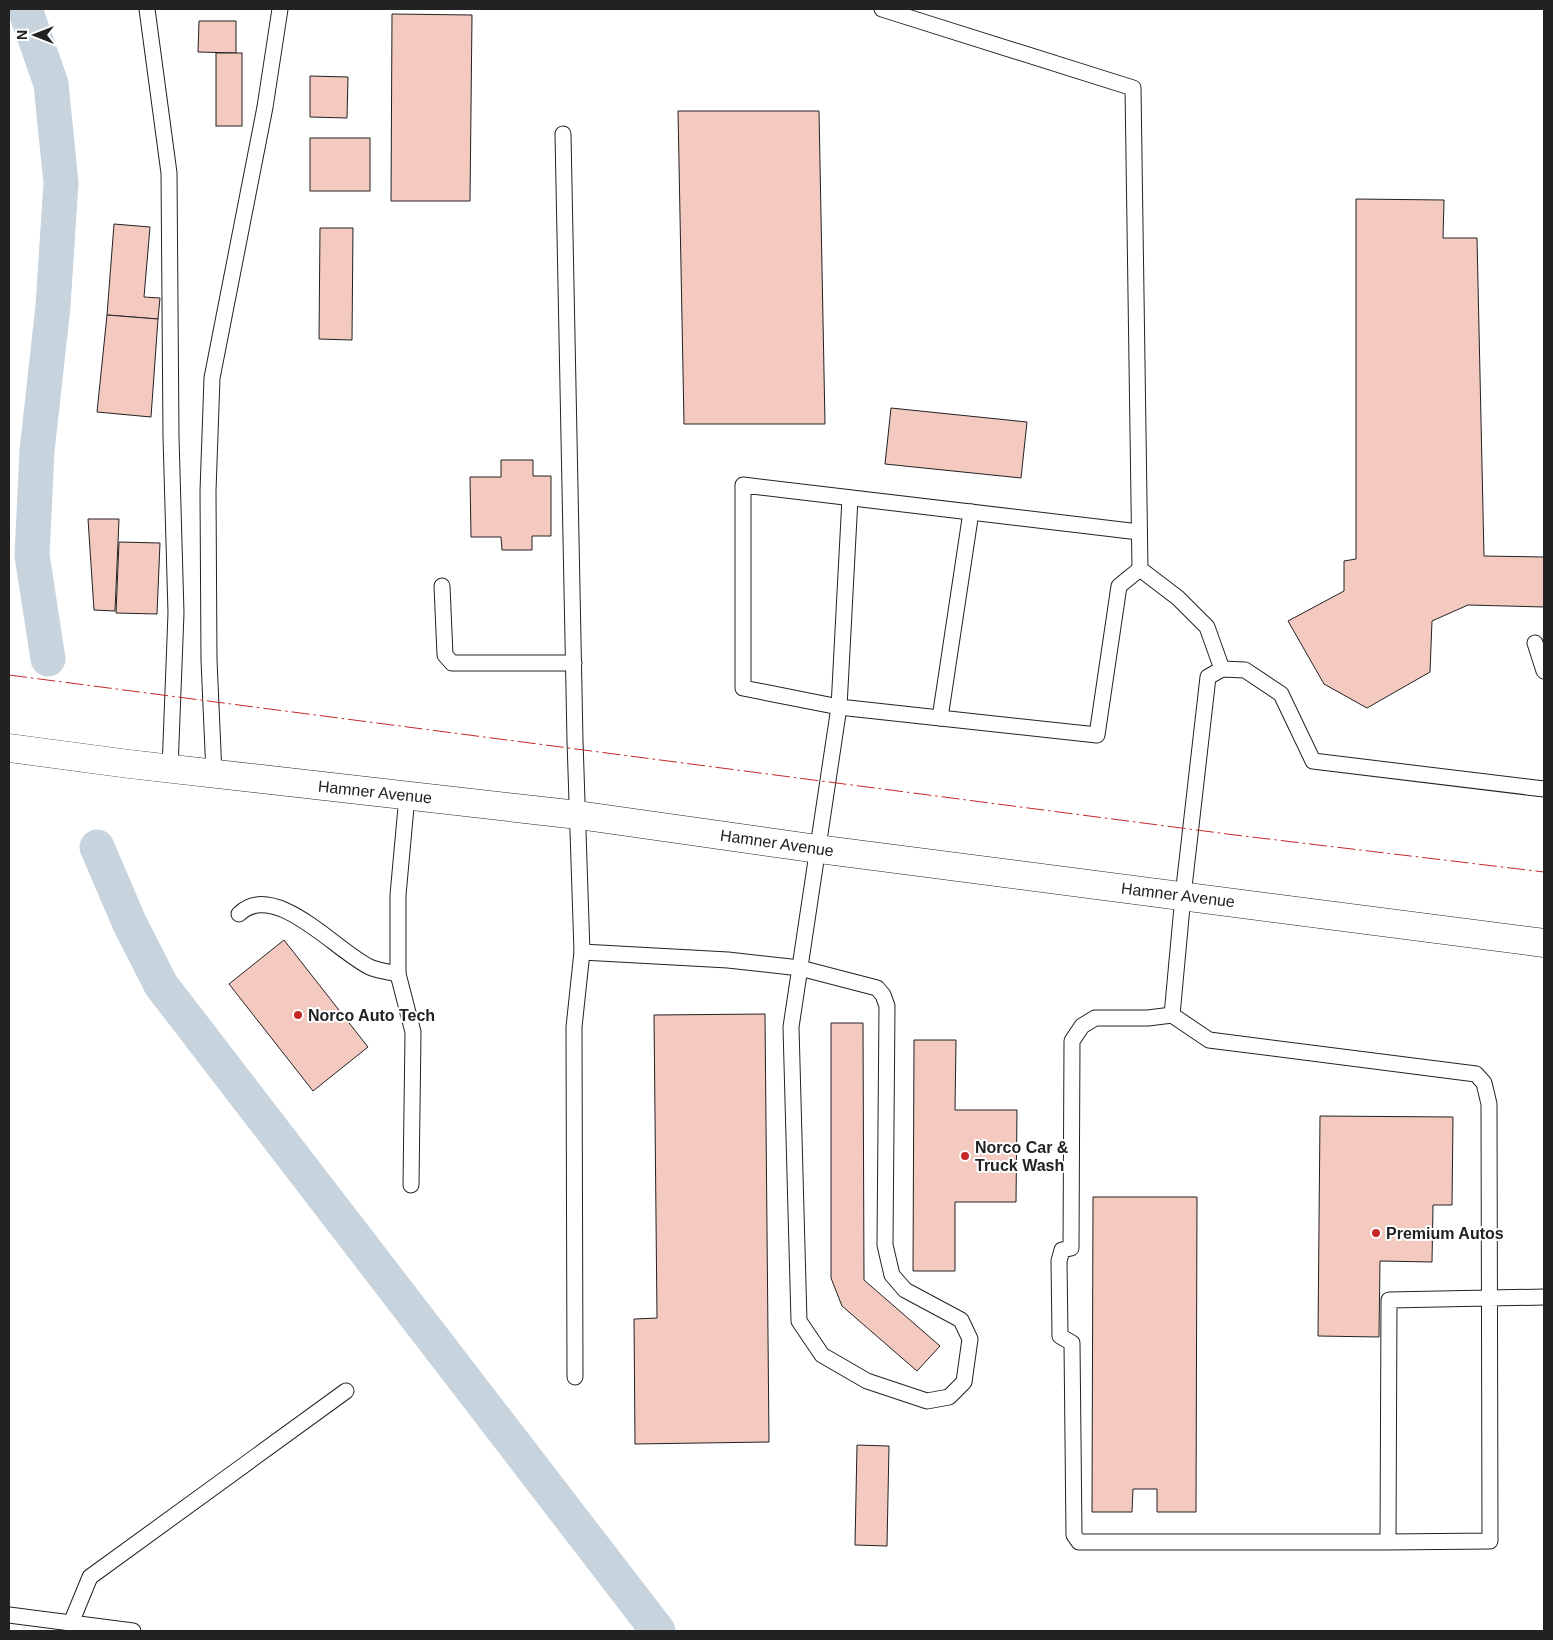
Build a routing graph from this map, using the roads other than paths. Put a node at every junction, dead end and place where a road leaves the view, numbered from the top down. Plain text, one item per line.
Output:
1 (146, 9) edge
2 (280, 9) edge
3 (882, 9) edge
4 (563, 134) dead end
5 (850, 498) junction
6 (971, 512) junction
7 (1139, 532) junction
8 (1140, 569) junction
9 (442, 586) dead end
10 (1535, 643) dead end
11 (574, 663) junction
12 (1222, 670) junction
13 (1544, 671) edge
14 (839, 707) junction
15 (940, 718) junction
16 (10, 748) edge
17 (170, 769) junction
18 (214, 774) junction
19 (1544, 789) edge
20 (407, 796) junction
21 (578, 815) junction
22 (818, 849) junction
23 (1183, 896) junction
24 (239, 914) dead end
25 (1544, 944) edge
26 (582, 952) junction
27 (800, 968) junction
28 (398, 974) junction
29 (1172, 1015) junction
30 (411, 1185) dead end
31 (1544, 1298) edge
32 (1488, 1299) junction
33 (575, 1377) dead end
34 (346, 1391) dead end
35 (1388, 1542) junction
36 (12, 1616) edge
37 (71, 1623) junction
38 (14, 1631) edge
39 (133, 1631) edge

1 - 17 lane
2 - 18 lane
3 - 7 lane
4 - 11 lane
5 - 6 lane
5 - 14 lane
5 - 14 lane
6 - 7 lane
6 - 15 lane
7 - 8 lane
8 - 12 lane
8 - 15 lane
9 - 11 lane
10 - 13 lane
11 - 21 lane
12 - 19 lane
12 - 23 lane
14 - 15 lane
14 - 22 lane
16 - 17 main road, Hamner Avenue
17 - 18 main road, Hamner Avenue
18 - 20 main road, Hamner Avenue
20 - 21 main road, Hamner Avenue
20 - 28 lane
21 - 22 main road, Hamner Avenue
21 - 26 lane
22 - 23 main road, Hamner Avenue
22 - 27 lane
23 - 25 main road, Hamner Avenue
23 - 29 lane
24 - 28 lane
26 - 27 lane
26 - 33 lane
27 - 27 lane
28 - 30 lane
29 - 32 lane
29 - 35 lane
31 - 32 lane
32 - 35 lane
32 - 35 lane
34 - 37 lane
36 - 37 lane
36 - 38 lane
37 - 39 lane

